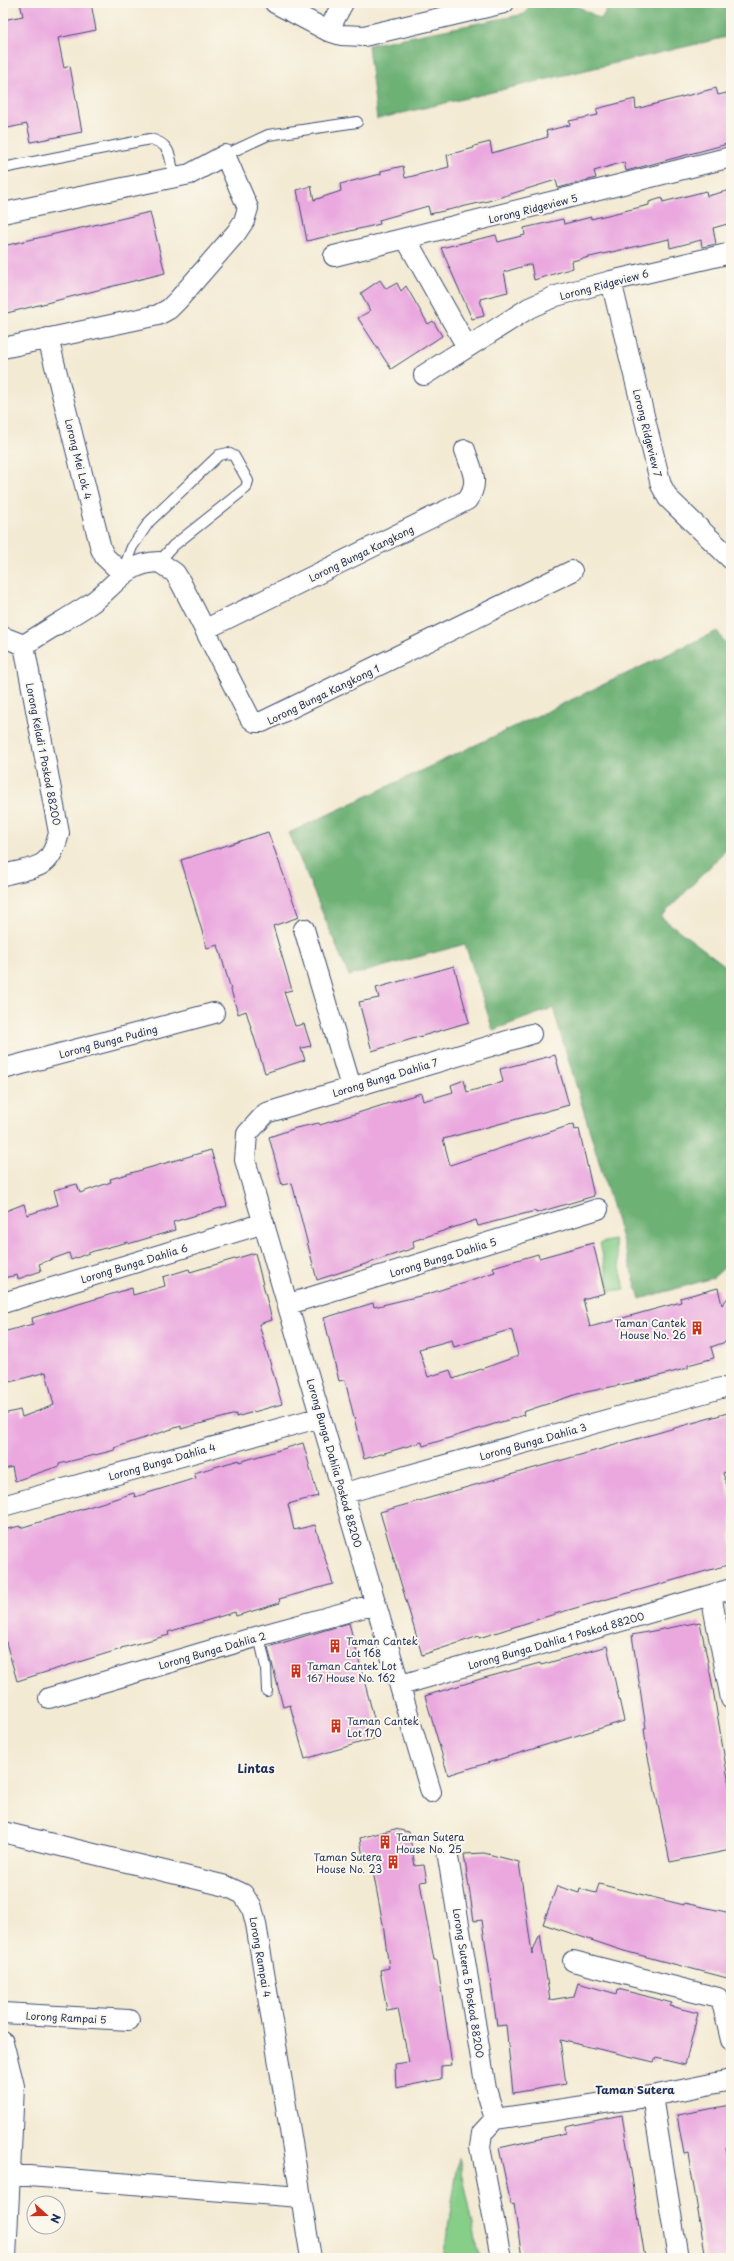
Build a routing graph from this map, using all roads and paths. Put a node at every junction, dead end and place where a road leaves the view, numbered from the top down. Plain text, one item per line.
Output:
1 (275, 3) edge
2 (343, 3) edge
3 (503, 4) edge
4 (328, 31) junction
5 (357, 122) dead end
6 (225, 155) junction
7 (731, 157) edge
8 (3, 168) edge
9 (174, 177) junction
10 (3, 213) edge
11 (406, 239) junction
12 (731, 253) edge
13 (334, 256) dead end
14 (611, 281) junction
15 (48, 338) junction
16 (467, 347) junction
17 (3, 348) edge
18 (424, 375) dead end
19 (465, 450) dead end
20 (731, 559) edge
21 (159, 562) junction
22 (572, 571) dead end
23 (122, 573) junction
24 (206, 629) junction
25 (3, 637) edge
26 (24, 645) junction
27 (3, 875) edge
28 (304, 929) dead end
29 (214, 1013) dead end
30 (531, 1034) dead end
31 (3, 1069) edge
32 (351, 1087) junction
33 (247, 1134) joint
34 (598, 1209) dead end
35 (264, 1223) junction
36 (3, 1303) edge
37 (289, 1304) junction
38 (721, 1388) dead end
39 (321, 1417) junction
40 (345, 1493) junction
41 (3, 1506) edge
42 (731, 1589) edge
43 (711, 1595) junction
44 (376, 1604) junction
45 (259, 1636) junction
46 (401, 1685) junction
47 (267, 1691) dead end
48 (49, 1698) dead end
49 (731, 1699) edge
50 (431, 1792) dead end
51 (3, 1832) edge
52 (446, 1845) dead end
53 (572, 1961) dead end
54 (3, 2013) edge
55 (129, 2020) dead end
56 (731, 2040) edge
57 (3, 2042) edge
58 (731, 2080) edge
59 (652, 2096) junction
60 (495, 2119) junction
61 (7, 2175) edge
62 (300, 2197) junction
63 (6, 2258) edge
64 (311, 2258) edge
65 (501, 2258) edge
66 (678, 2258) edge

1 - 4 street
2 - 4 street
3 - 4 street
5 - 6 lane
6 - 9 street
6 - 15 street
7 - 11 street, Lorong Ridgeview 5
8 - 9 lane
9 - 10 street
11 - 13 street, Lorong Ridgeview 5
11 - 16 street
12 - 14 street, Lorong Ridgeview 6
14 - 16 street, Lorong Ridgeview 6
14 - 20 street, Lorong Ridgeview 7
15 - 17 street
15 - 23 street, Lorong Mei Lok 4
16 - 18 street, Lorong Ridgeview 6
19 - 24 street, Lorong Bunga Kangkong
21 - 23 street
21 - 23 lane
21 - 24 street, Lorong Bunga Kangkong 1
22 - 24 street, Lorong Bunga Kangkong 1
23 - 26 street
25 - 26 street
26 - 27 street, Lorong Keladi 1 Poskod 88200
28 - 32 street
29 - 31 street, Lorong Bunga Puding
30 - 32 street, Lorong Bunga Dahlia 7
32 - 33 street, Lorong Bunga Dahlia 7
33 - 35 street, Lorong Bunga Dahlia Poskod 88200
34 - 37 street, Lorong Bunga Dahlia 5
35 - 36 street, Lorong Bunga Dahlia 6
35 - 37 street, Lorong Bunga Dahlia Poskod 88200
37 - 39 street, Lorong Bunga Dahlia Poskod 88200
38 - 40 street, Lorong Bunga Dahlia 3
39 - 40 street, Lorong Bunga Dahlia Poskod 88200
39 - 41 street, Lorong Bunga Dahlia 4
40 - 44 street, Lorong Bunga Dahlia Poskod 88200
42 - 43 street, Lorong Bunga Dahlia 1 Poskod 88200
43 - 46 street, Lorong Bunga Dahlia 1 Poskod 88200
43 - 49 street
44 - 45 street, Lorong Bunga Dahlia 2
44 - 46 street, Lorong Bunga Dahlia Poskod 88200
45 - 47 lane
45 - 48 street, Lorong Bunga Dahlia 2
46 - 50 street, Lorong Bunga Dahlia Poskod 88200
51 - 62 street, Lorong Rampai 4
52 - 60 street, Lorong Sutera 5 Poskod 88200
53 - 56 street
54 - 55 street, Lorong Rampai 5
57 - 61 street
58 - 59 street
59 - 60 street
59 - 66 street
60 - 65 street
61 - 62 street
61 - 63 street
62 - 64 street, Lorong Rampai 4

